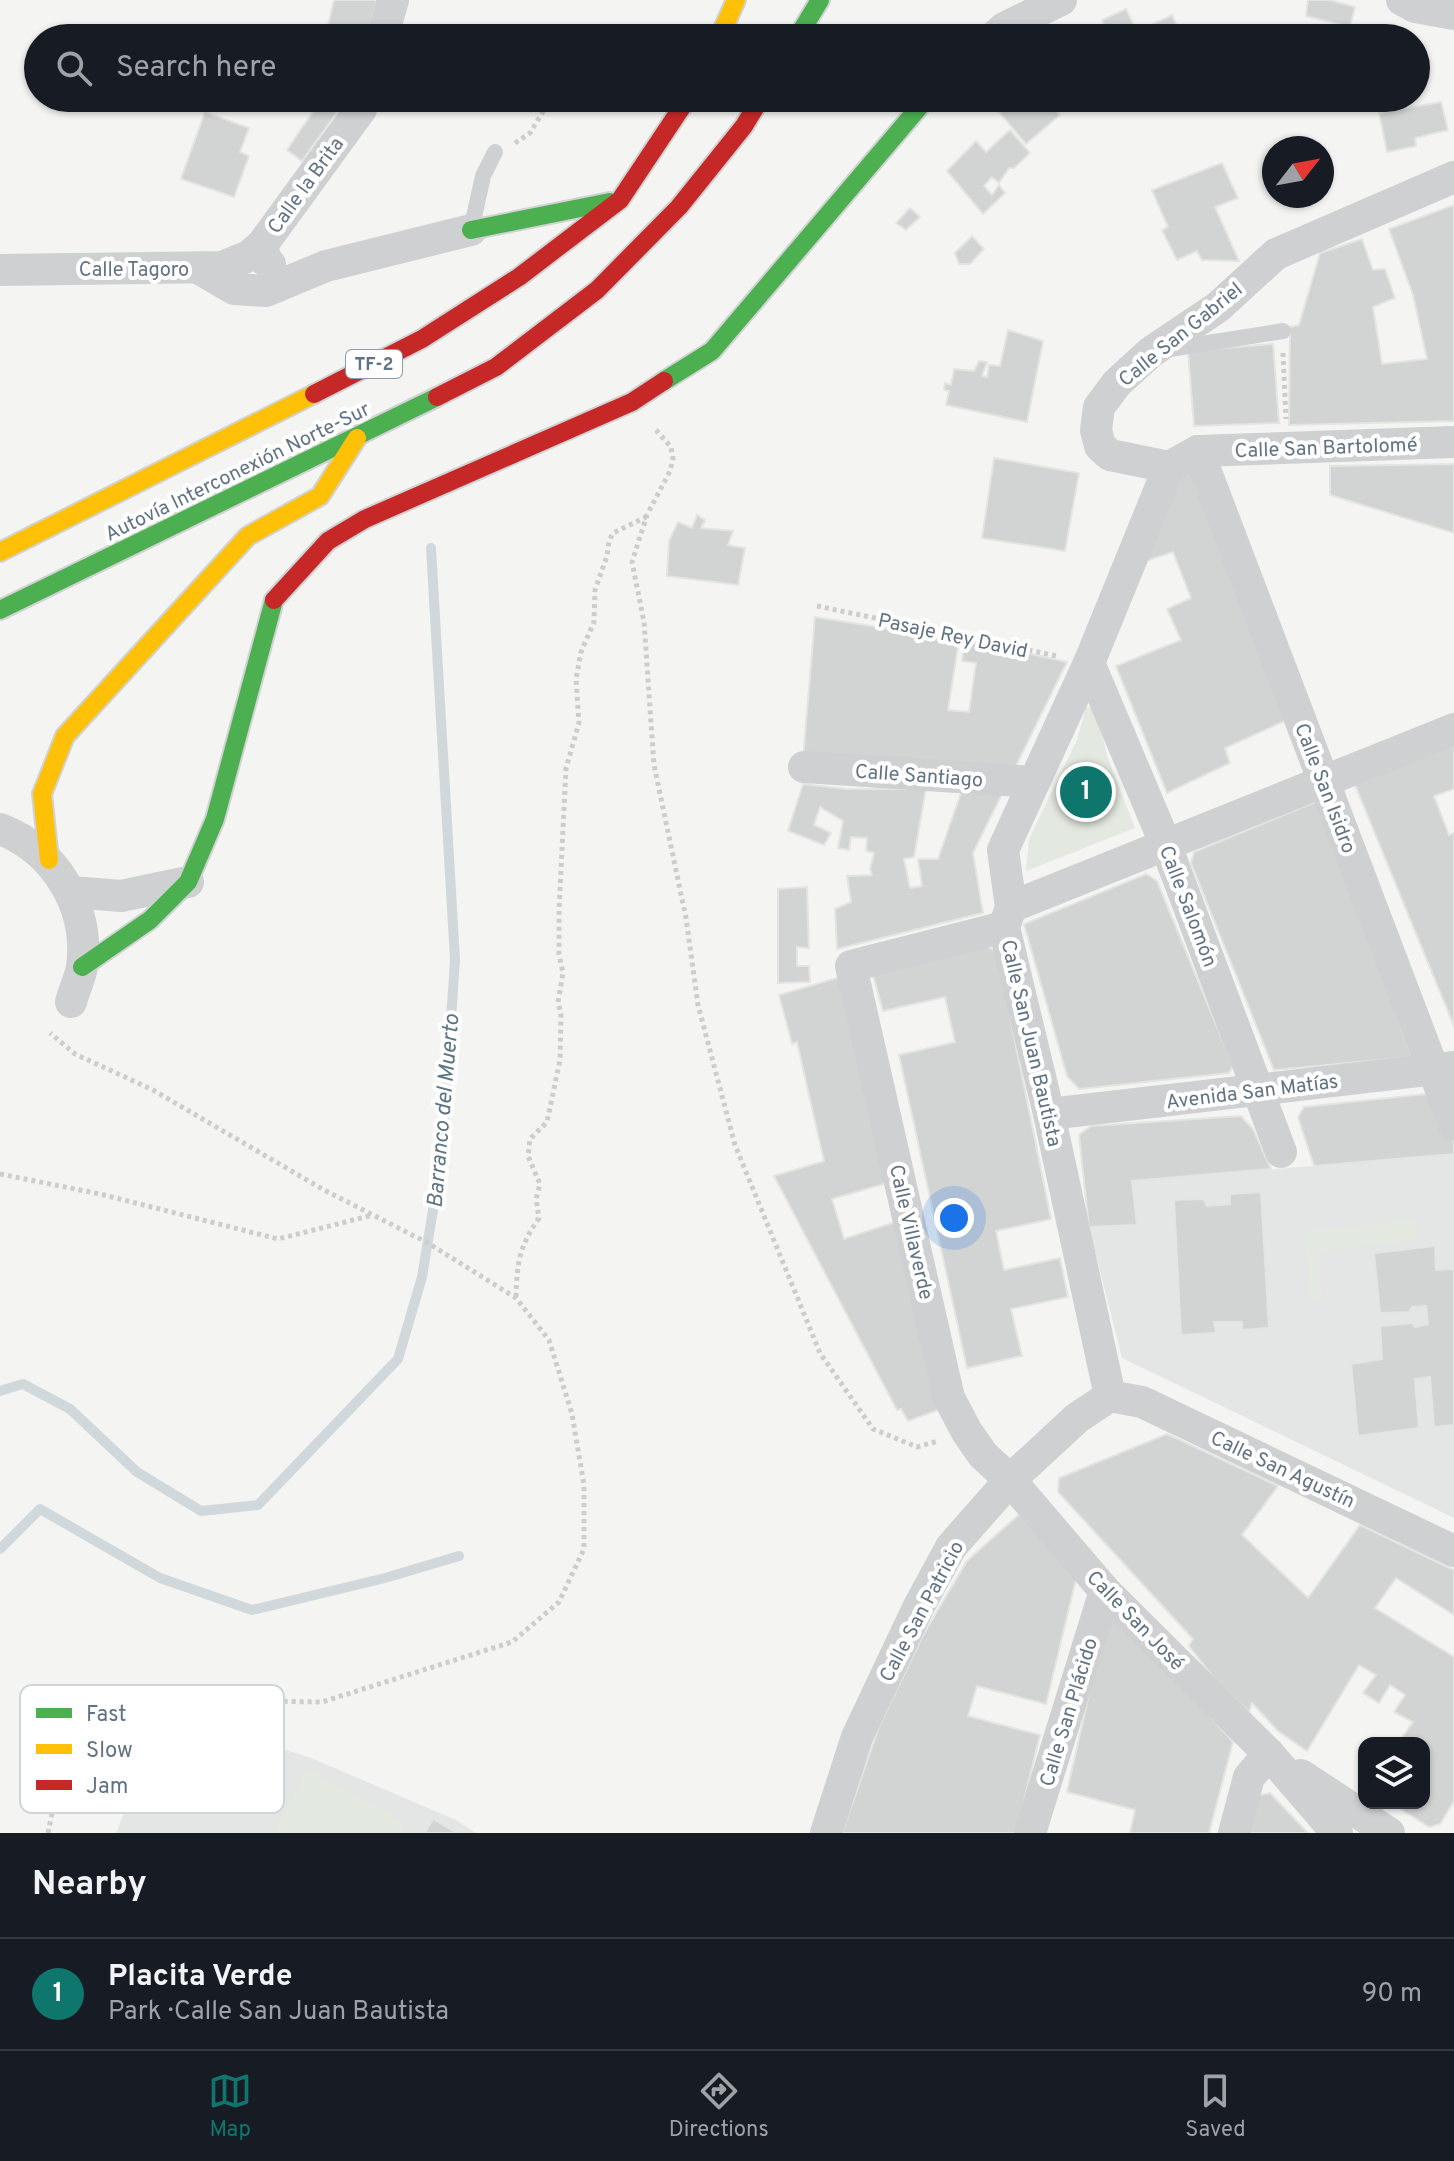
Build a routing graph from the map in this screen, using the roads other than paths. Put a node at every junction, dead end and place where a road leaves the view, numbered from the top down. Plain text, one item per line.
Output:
1 (393, 0) edge
2 (736, 0) edge
3 (820, 0) edge
4 (1061, 0) edge
5 (1402, 0) edge
6 (1454, 14) edge
7 (386, 24) edge
8 (725, 24) edge
9 (805, 24) edge
10 (1012, 24) edge
11 (359, 112) edge
12 (679, 112) edge
13 (752, 112) edge
14 (915, 112) edge
15 (495, 152) road end
16 (1454, 177) edge
17 (620, 200) junction
18 (471, 230) junction
19 (262, 245) junction
20 (326, 266) junction
21 (200, 269) junction
22 (0, 270) edge
23 (1283, 331) road end
24 (1151, 352) junction
25 (357, 437) junction
26 (1454, 442) edge
27 (1198, 451) junction
28 (1169, 467) junction
29 (0, 552) edge
30 (0, 610) edge
31 (1089, 663) junction
32 (1454, 729) edge
33 (804, 767) dead end
34 (1323, 780) junction
35 (1034, 782) junction
36 (0, 829) edge
37 (1165, 843) junction
38 (49, 860) junction
39 (188, 882) junction
40 (71, 892) junction
41 (1007, 917) junction
42 (82, 967) junction
43 (71, 1002) dead end
44 (1444, 1068) edge
45 (1260, 1090) junction
46 (1049, 1114) junction
47 (1454, 1124) edge
48 (1281, 1152) dead end
49 (1110, 1396) junction
50 (1010, 1480) junction
51 (1454, 1551) edge
52 (1105, 1591) junction
53 (1269, 1754) junction
54 (826, 1833) edge
55 (1030, 1833) edge
56 (1234, 1833) edge
57 (1337, 1833) edge
58 (1389, 1833) edge

1 - 7 street
2 - 8 main road
3 - 9 main road
4 - 10 street
5 - 6 street
11 - 19 street, Calle la Brita
12 - 17 main road, Autovía Interconexión Norte-Sur / TF-2
13 - 25 main road, Autovía Interconexión Norte-Sur
14 - 39 main road
15 - 18 lane
16 - 24 street, Calle San Gabriel
17 - 18 main road
17 - 29 main road, Autovía Interconexión Norte-Sur / TF-2
18 - 20 street
19 - 20 street, Calle la Brita
19 - 21 street, Calle Tagoro
20 - 21 street
21 - 22 street, Calle Tagoro
23 - 24 lane
24 - 28 street, Calle San Gabriel
25 - 30 main road, Autovía Interconexión Norte-Sur
25 - 38 main road
26 - 27 street, Calle San Bartolomé
27 - 28 street
27 - 34 street, Calle San Isidro
28 - 31 street, Calle San Juan Bautista
31 - 35 street, Calle San Juan Bautista
31 - 37 street, Calle Salomón
32 - 34 street
33 - 35 street, Calle Santiago
34 - 37 street
34 - 44 street, Calle San Isidro
35 - 41 street, Calle San Juan Bautista
36 - 38 street
37 - 41 street
37 - 45 street, Calle Salomón
38 - 40 street
39 - 40 street
39 - 42 main road
40 - 42 street
41 - 46 street, Calle San Juan Bautista
41 - 50 street, Calle Villaverde
42 - 43 street
44 - 45 street, Avenida San Matías
44 - 47 street, Calle San Isidro
45 - 46 street, Avenida San Matías
45 - 48 street, Calle Salomón
46 - 49 street, Calle San Juan Bautista
49 - 50 street, Calle San Patricio
49 - 51 street, Calle San Agustín
50 - 52 street, Calle San José
50 - 54 street, Calle San Patricio
52 - 53 street, Calle San José
52 - 55 street, Calle San Plácido
53 - 56 street
53 - 57 street, Calle San José
53 - 58 street, Calle San José

